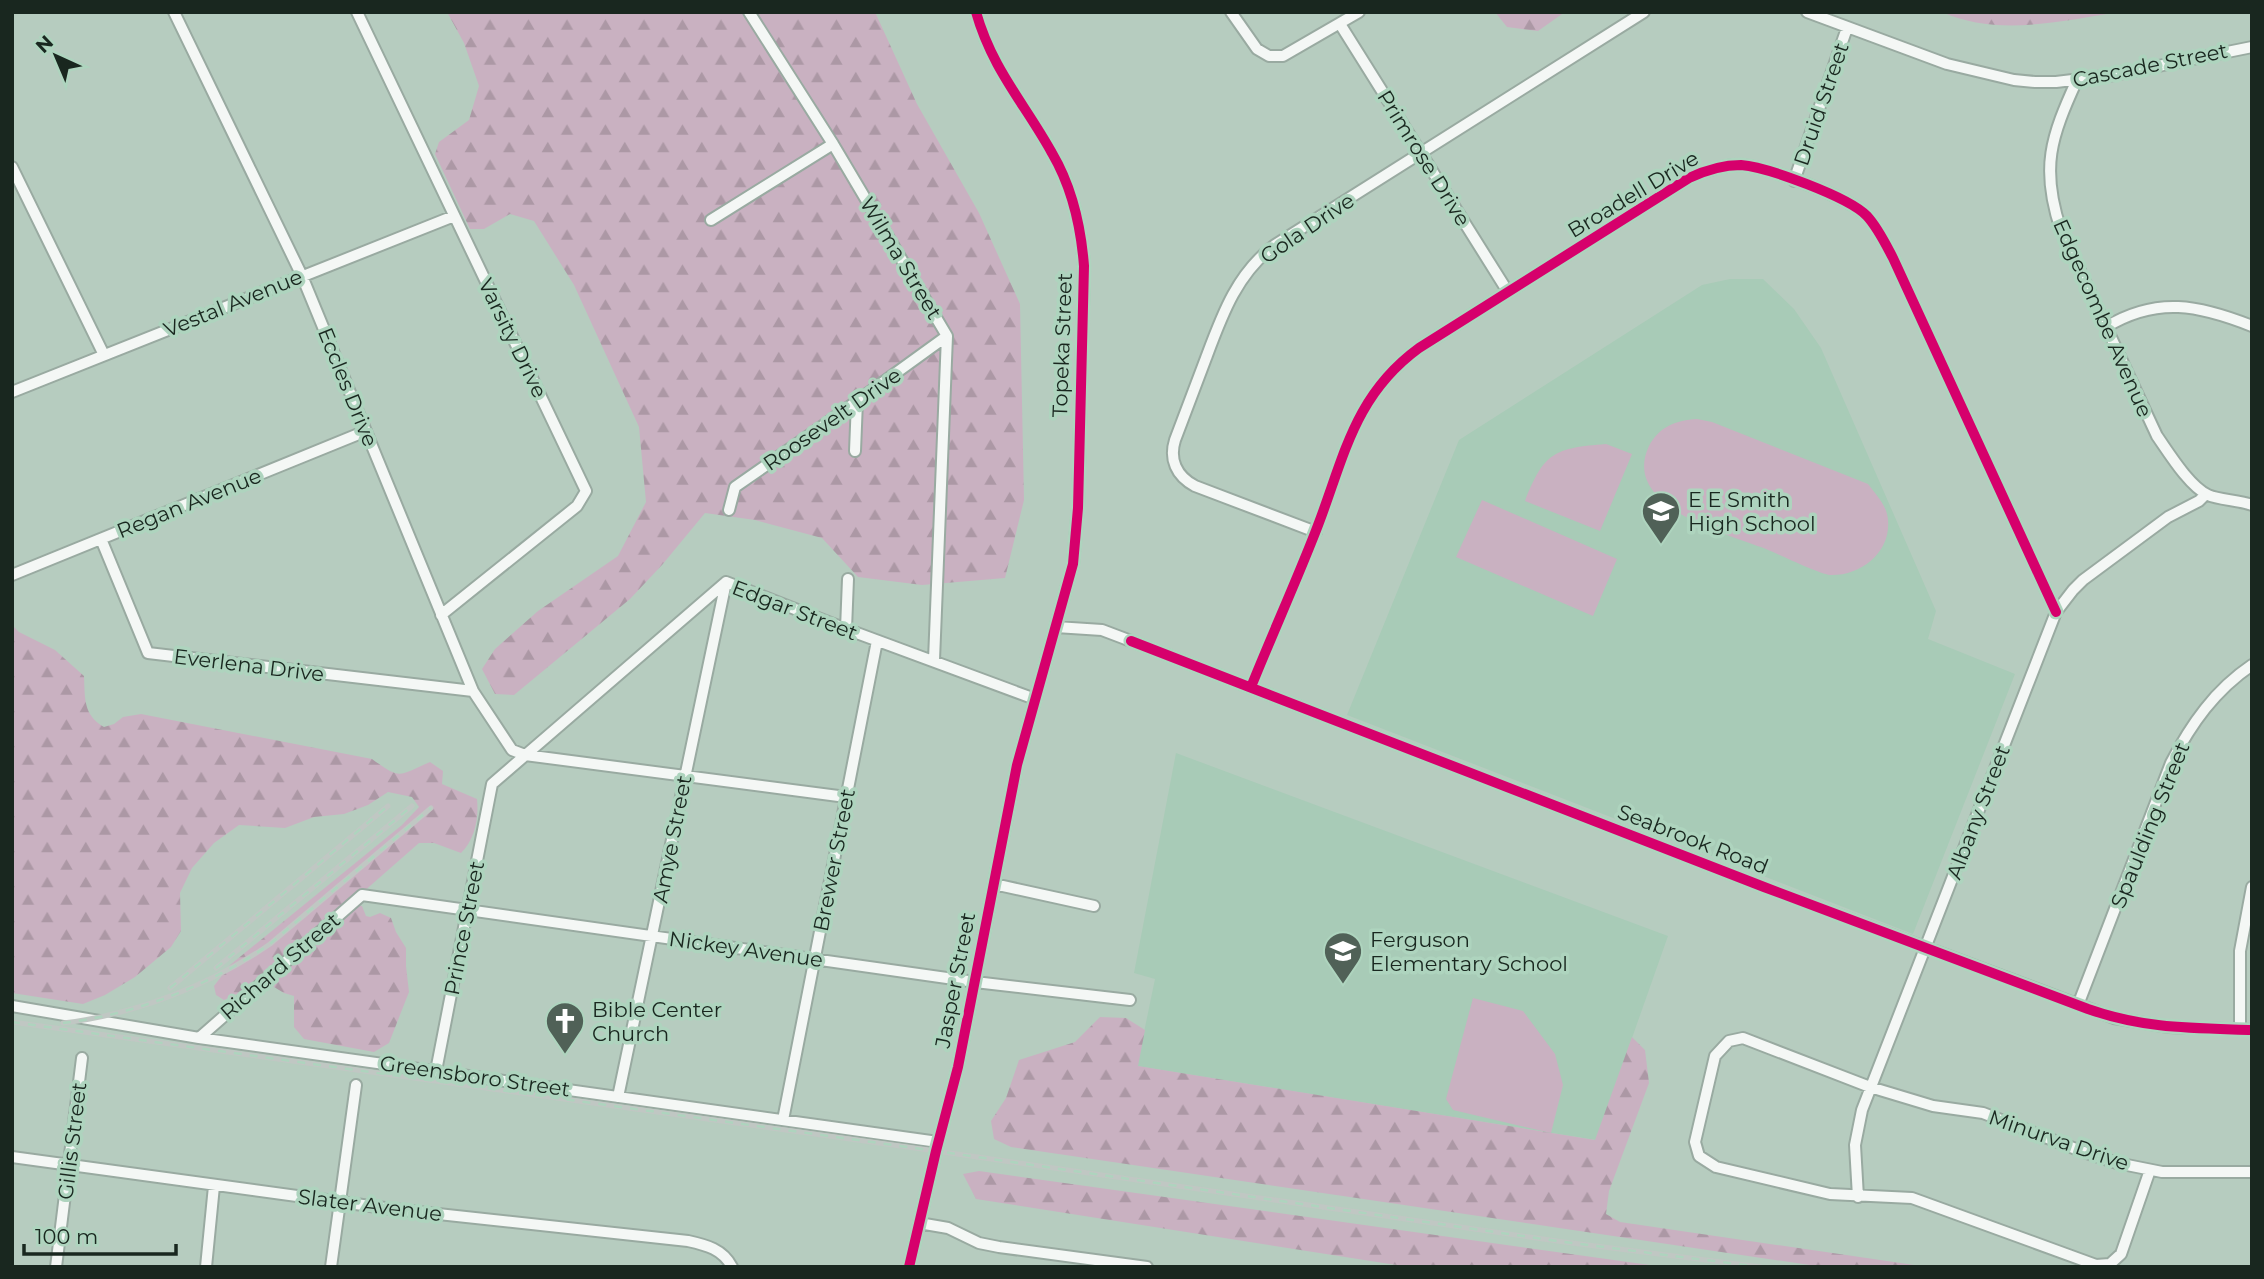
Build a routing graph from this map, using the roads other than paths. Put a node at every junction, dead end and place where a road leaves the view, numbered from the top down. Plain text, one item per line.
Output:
1 (174, 12) edge
2 (357, 12) edge
3 (749, 12) edge
4 (976, 12) edge
5 (1231, 12) edge
6 (1359, 12) edge
7 (1644, 12) edge
8 (1807, 12) edge
9 (1340, 24) junction
10 (1847, 28) junction
11 (2252, 47) edge
12 (2077, 80) junction
13 (833, 144) junction
14 (1421, 153) junction
15 (12, 167) edge
16 (1794, 181) junction
17 (454, 216) junction
18 (711, 220) dead end
19 (302, 276) junction
20 (1508, 292) junction
21 (2252, 326) edge
22 (2106, 327) junction
23 (947, 336) junction
24 (104, 355) junction
25 (12, 392) edge
26 (858, 401) junction
27 (366, 431) junction
28 (855, 451) dead end
29 (2206, 494) junction
30 (2252, 505) edge
31 (729, 510) dead end
32 (1316, 531) junction
33 (100, 539) junction
34 (12, 575) edge
35 (848, 579) dead end
36 (726, 582) junction
37 (2056, 612) junction
38 (442, 615) junction
39 (1056, 627) junction
40 (846, 629) junction
41 (877, 641) junction
42 (934, 660) junction
43 (2252, 664) edge
44 (1251, 687) junction
45 (473, 691) junction
46 (1035, 699) junction
47 (525, 755) junction
48 (684, 776) junction
49 (492, 784) joint
50 (846, 797) junction
51 (994, 884) junction
52 (2252, 887) edge
53 (362, 895) joint
54 (1094, 906) dead end
55 (468, 910) junction
56 (652, 936) junction
57 (1927, 947) junction
58 (814, 958) junction
59 (975, 982) junction
60 (1130, 1000) dead end
61 (2078, 1005) junction
62 (12, 1006) edge
63 (2246, 1029) edge
64 (199, 1038) junction
65 (82, 1058) dead end
66 (436, 1071) junction
67 (356, 1085) dead end
68 (1870, 1087) junction
69 (618, 1097) junction
70 (783, 1120) junction
71 (938, 1142) junction
72 (12, 1157) edge
73 (69, 1165) junction
74 (2150, 1170) junction
75 (2252, 1172) edge
76 (214, 1186) junction
77 (1858, 1197) junction
78 (340, 1202) junction
79 (919, 1223) junction
80 (56, 1267) edge
81 (206, 1267) edge
82 (331, 1267) edge
83 (732, 1267) edge
84 (909, 1267) edge
85 (1147, 1267) edge

1 - 19 street, Eccles Drive
2 - 17 street, Varsity Drive
3 - 13 street, Wilma Street
4 - 39 street, Topeka Street
5 - 9 street
6 - 9 street
7 - 14 street, Gola Drive
8 - 10 street, Cascade Street
9 - 14 street, Primrose Drive
10 - 12 street, Cascade Street
10 - 16 street, Druid Street
11 - 12 street, Cascade Street
12 - 22 street, Edgecombe Avenue
13 - 18 street
13 - 23 street, Wilma Street
14 - 20 street, Primrose Drive
14 - 32 street, Gola Drive
15 - 24 street
16 - 20 street, Broadell Drive
16 - 37 street, Broadell Drive
17 - 19 street, Vestal Avenue
17 - 38 street, Varsity Drive
19 - 24 street, Vestal Avenue
19 - 27 street, Eccles Drive
20 - 32 street, Broadell Drive
21 - 22 street
22 - 29 street, Edgecombe Avenue
23 - 26 street, Roosevelt Drive
23 - 42 street, Wilma Street
24 - 25 street, Vestal Avenue
26 - 28 street
26 - 31 street, Roosevelt Drive
27 - 33 street, Regan Avenue
27 - 38 street, Eccles Drive
29 - 30 street
29 - 37 street, Albany Street
32 - 44 street, Broadell Drive
33 - 34 street, Regan Avenue
33 - 45 street, Everlena Drive
35 - 40 street
36 - 40 street, Edgar Street
36 - 47 street, Edgar Street
36 - 48 street, Amye Street
37 - 57 street, Albany Street
38 - 45 street, Eccles Drive
39 - 44 street, Seabrook Road
39 - 46 street, Topeka Street
40 - 41 street, Edgar Street
41 - 42 street, Edgar Street
41 - 50 street, Brewer Street
42 - 46 street, Edgar Street
43 - 61 street, Spaulding Street
44 - 57 street, Seabrook Road
45 - 47 street, Eccles Drive
46 - 51 street, Jasper Street
47 - 48 street
47 - 49 street, Edgar Street
48 - 50 street
48 - 56 street, Amye Street
49 - 55 street, Prince Street
50 - 58 street, Brewer Street
51 - 54 street
51 - 59 street, Jasper Street
52 - 63 street
53 - 55 street, Nickey Avenue
53 - 64 street, Richard Street
55 - 56 street, Nickey Avenue
55 - 66 street, Prince Street
56 - 58 street, Nickey Avenue
56 - 69 street, Amye Street
57 - 61 street, Seabrook Road
57 - 68 street, Albany Street
58 - 59 street, Nickey Avenue
58 - 70 street, Brewer Street
59 - 60 street, Nickey Avenue
59 - 71 street, Jasper Street
61 - 63 street, Seabrook Road
62 - 64 street, Greensboro Street
64 - 66 street, Greensboro Street
65 - 73 street, Gillis Street
66 - 69 street, Greensboro Street
67 - 78 street
68 - 74 street, Minurva Drive
68 - 77 street, Albany Street
68 - 77 street, Minurva Drive
69 - 70 street, Greensboro Street
70 - 71 street, Greensboro Street
71 - 79 street, Jasper Street
72 - 73 street, Slater Avenue
73 - 76 street, Slater Avenue
73 - 80 street, Gillis Street
74 - 75 street, Minurva Drive
74 - 77 street
76 - 78 street, Slater Avenue
76 - 81 street
78 - 82 street
78 - 83 street, Slater Avenue
79 - 84 street, Jasper Street
79 - 85 street

